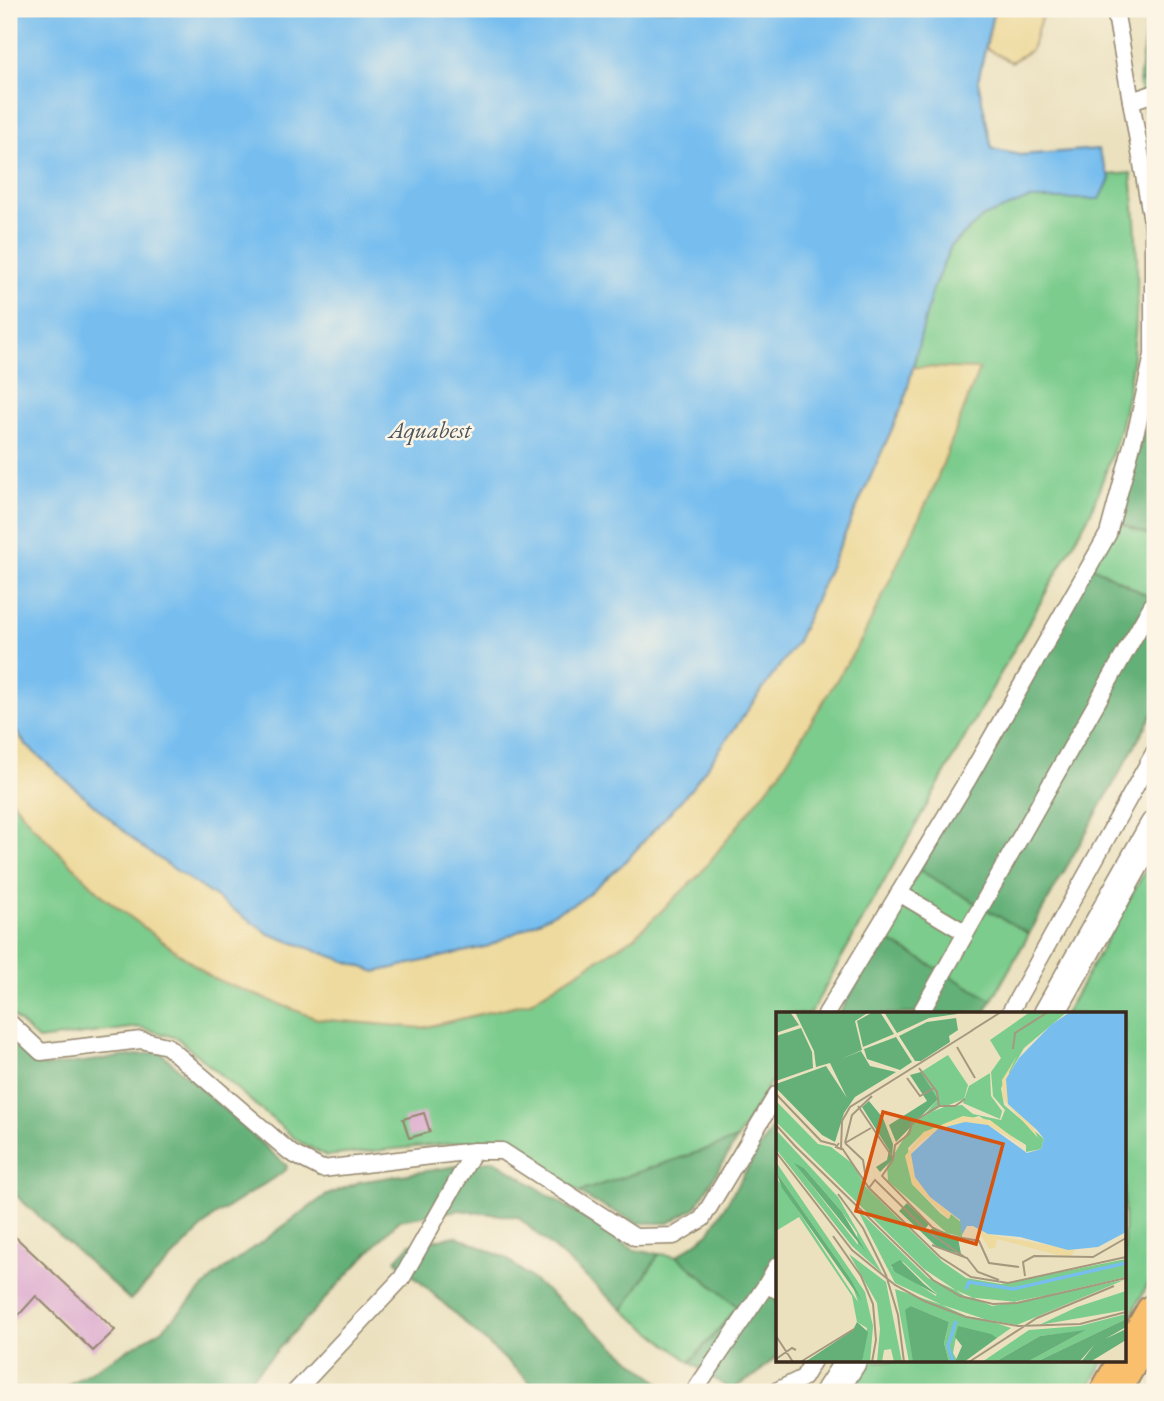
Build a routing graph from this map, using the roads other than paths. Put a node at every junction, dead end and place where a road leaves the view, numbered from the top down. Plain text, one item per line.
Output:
1 (1115, 9) edge
2 (1155, 93) edge
3 (1131, 101) junction
4 (1155, 600) edge
5 (1155, 751) edge
6 (1155, 826) edge
7 (899, 893) junction
8 (966, 933) junction
9 (826, 1012) edge
10 (921, 1012) edge
11 (1010, 1012) edge
12 (1050, 1012) edge
13 (9, 1022) edge
14 (776, 1096) edge
15 (474, 1151) junction
16 (776, 1270) edge
17 (771, 1287) edge
18 (1155, 1313) edge
19 (812, 1362) edge
20 (850, 1362) edge
21 (295, 1392) edge
22 (694, 1392) edge
23 (774, 1392) edge
24 (831, 1392) edge
25 (1110, 1392) edge

1 - 3 lane
2 - 3 lane
3 - 7 lane
4 - 8 lane
5 - 11 lane
6 - 12 street
7 - 8 lane
7 - 9 lane
8 - 10 lane
13 - 15 lane
14 - 15 lane
15 - 21 lane
16 - 17 lane
17 - 22 lane
18 - 25 highway
19 - 23 lane
20 - 24 street

